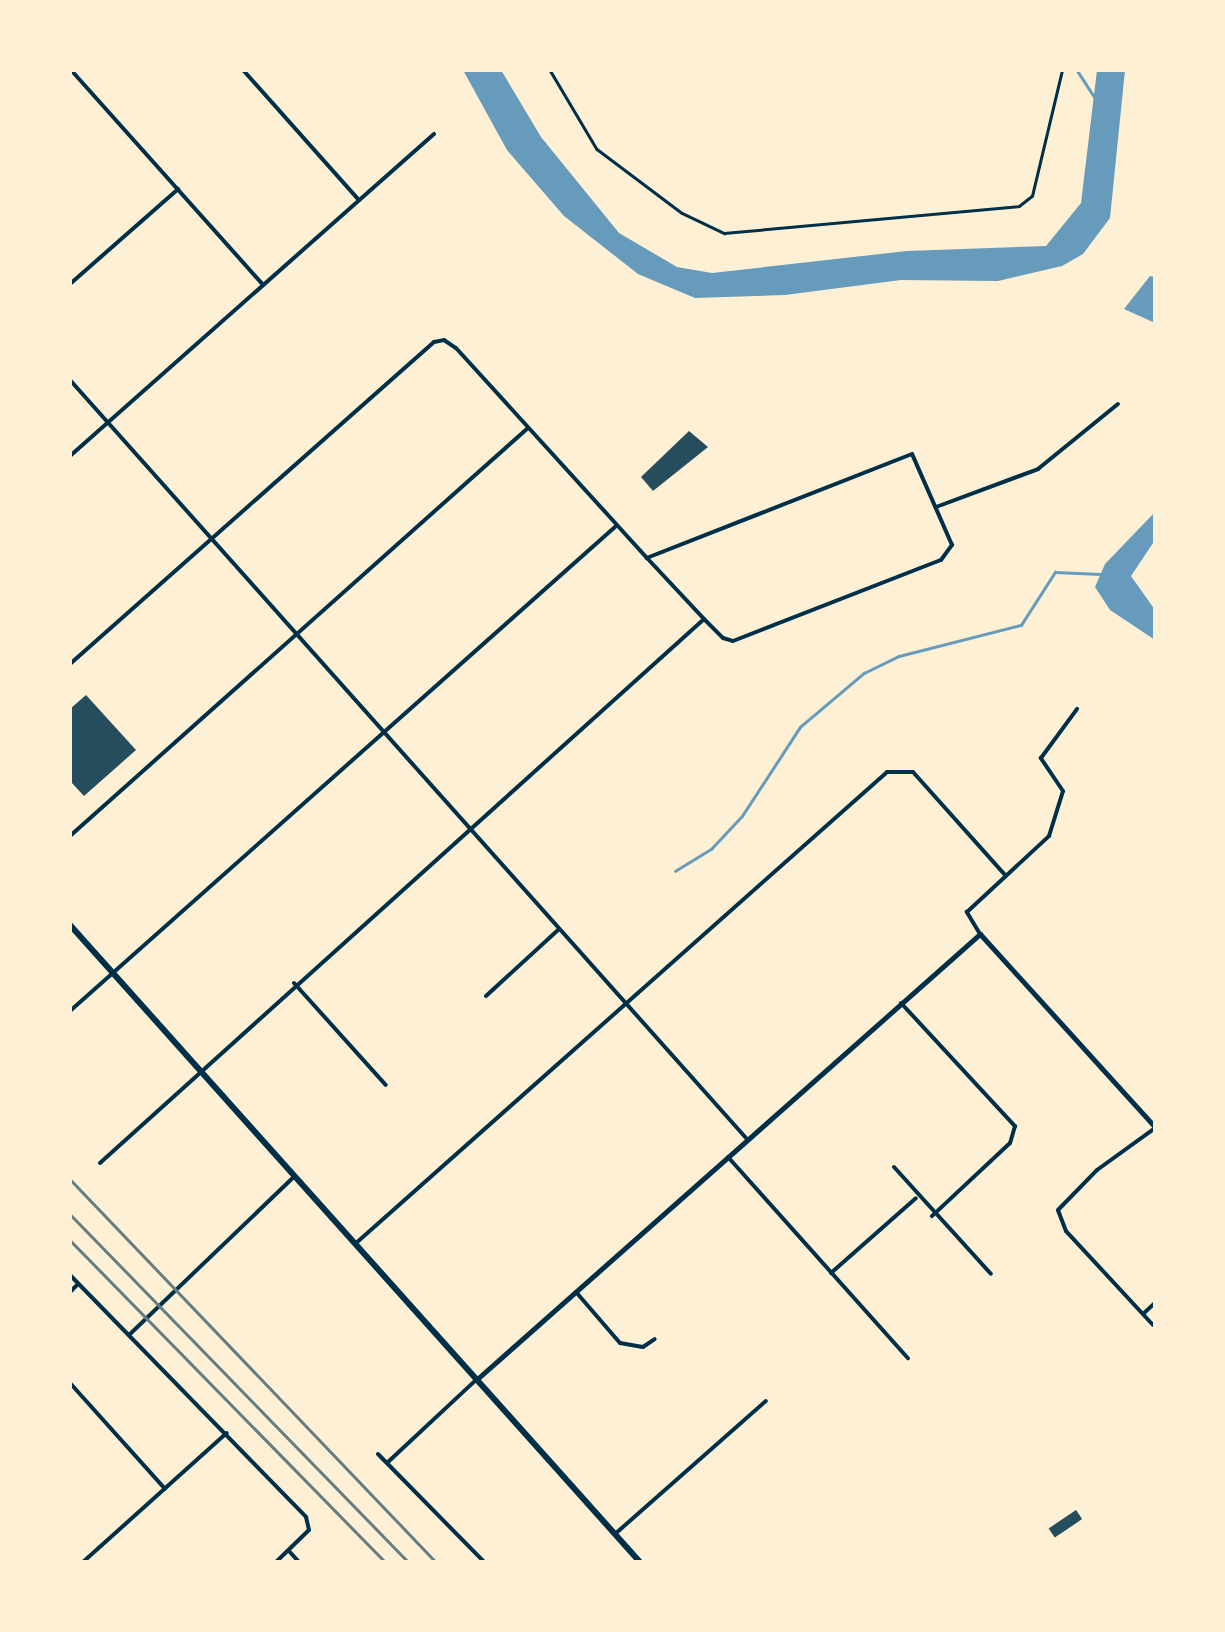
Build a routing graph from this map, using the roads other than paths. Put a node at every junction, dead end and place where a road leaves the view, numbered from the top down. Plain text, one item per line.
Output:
1 (71, 70) edge
2 (244, 70) edge
3 (434, 134) dead end
4 (178, 189) junction
5 (358, 200) junction
6 (70, 284) edge
7 (263, 285) junction
8 (70, 380) edge
9 (1118, 404) dead end
10 (107, 422) junction
11 (528, 428) junction
12 (70, 456) edge
13 (936, 507) junction
14 (617, 525) junction
15 (211, 538) junction
16 (647, 558) junction
17 (704, 619) junction
18 (295, 633) junction
19 (70, 664) edge
20 (1077, 710) dead end
21 (382, 730) junction
22 (468, 828) junction
23 (70, 836) edge
24 (1005, 876) junction
25 (70, 926) edge
26 (558, 930) junction
27 (980, 934) junction
28 (112, 973) junction
29 (294, 983) junction
30 (486, 996) dead end
31 (902, 1002) junction
32 (626, 1004) junction
33 (70, 1011) edge
34 (199, 1070) junction
35 (386, 1084) dead end
36 (1155, 1128) edge
37 (747, 1139) junction
38 (728, 1157) junction
39 (100, 1162) dead end
40 (894, 1167) dead end
41 (295, 1176) junction
42 (916, 1198) junction
43 (932, 1216) junction
44 (355, 1244) junction
45 (831, 1273) junction
46 (991, 1274) dead end
47 (70, 1275) edge
48 (78, 1284) junction
49 (70, 1292) edge
50 (576, 1292) junction
51 (1155, 1303) edge
52 (1143, 1314) junction
53 (1153, 1325) edge
54 (128, 1336) junction
55 (656, 1339) dead end
56 (908, 1358) dead end
57 (476, 1380) junction
58 (70, 1383) edge
59 (766, 1401) dead end
60 (226, 1433) junction
61 (378, 1454) dead end
62 (387, 1462) junction
63 (164, 1488) junction
64 (615, 1534) junction
65 (288, 1551) junction
66 (83, 1562) edge
67 (276, 1562) edge
68 (298, 1562) edge
69 (484, 1562) edge
70 (640, 1562) edge

1 - 4 street
2 - 5 street
3 - 5 street
4 - 6 street
4 - 7 street
5 - 7 street
7 - 10 street
8 - 10 street
9 - 13 street
10 - 12 street
10 - 15 street
11 - 14 street
11 - 15 street
11 - 18 street
13 - 16 street
13 - 17 street
14 - 16 street
14 - 21 street
15 - 18 street
15 - 19 street
16 - 17 street
17 - 22 street
18 - 21 street
18 - 23 street
20 - 24 street
21 - 22 street
21 - 28 street
22 - 26 street
22 - 29 street
24 - 27 street
24 - 32 street
25 - 28 main road
26 - 30 street
26 - 32 street
27 - 31 street
27 - 36 street
28 - 33 street
28 - 34 main road
29 - 34 street
29 - 35 street
31 - 37 street
31 - 43 street
32 - 37 street
32 - 44 street
34 - 39 street
34 - 41 main road
36 - 52 street
37 - 38 street
38 - 45 street
38 - 50 street
40 - 42 street
41 - 44 main road
41 - 54 street
42 - 43 street
42 - 45 street
43 - 46 street
44 - 57 main road
45 - 56 street
47 - 48 street
48 - 49 street
48 - 54 street
50 - 55 street
50 - 57 street
51 - 52 street
52 - 53 street
54 - 60 street
57 - 62 street
57 - 64 main road
58 - 63 street
59 - 64 street
60 - 63 street
60 - 65 street
61 - 62 street
62 - 69 street
63 - 66 street
64 - 70 main road
65 - 67 street
65 - 68 street

